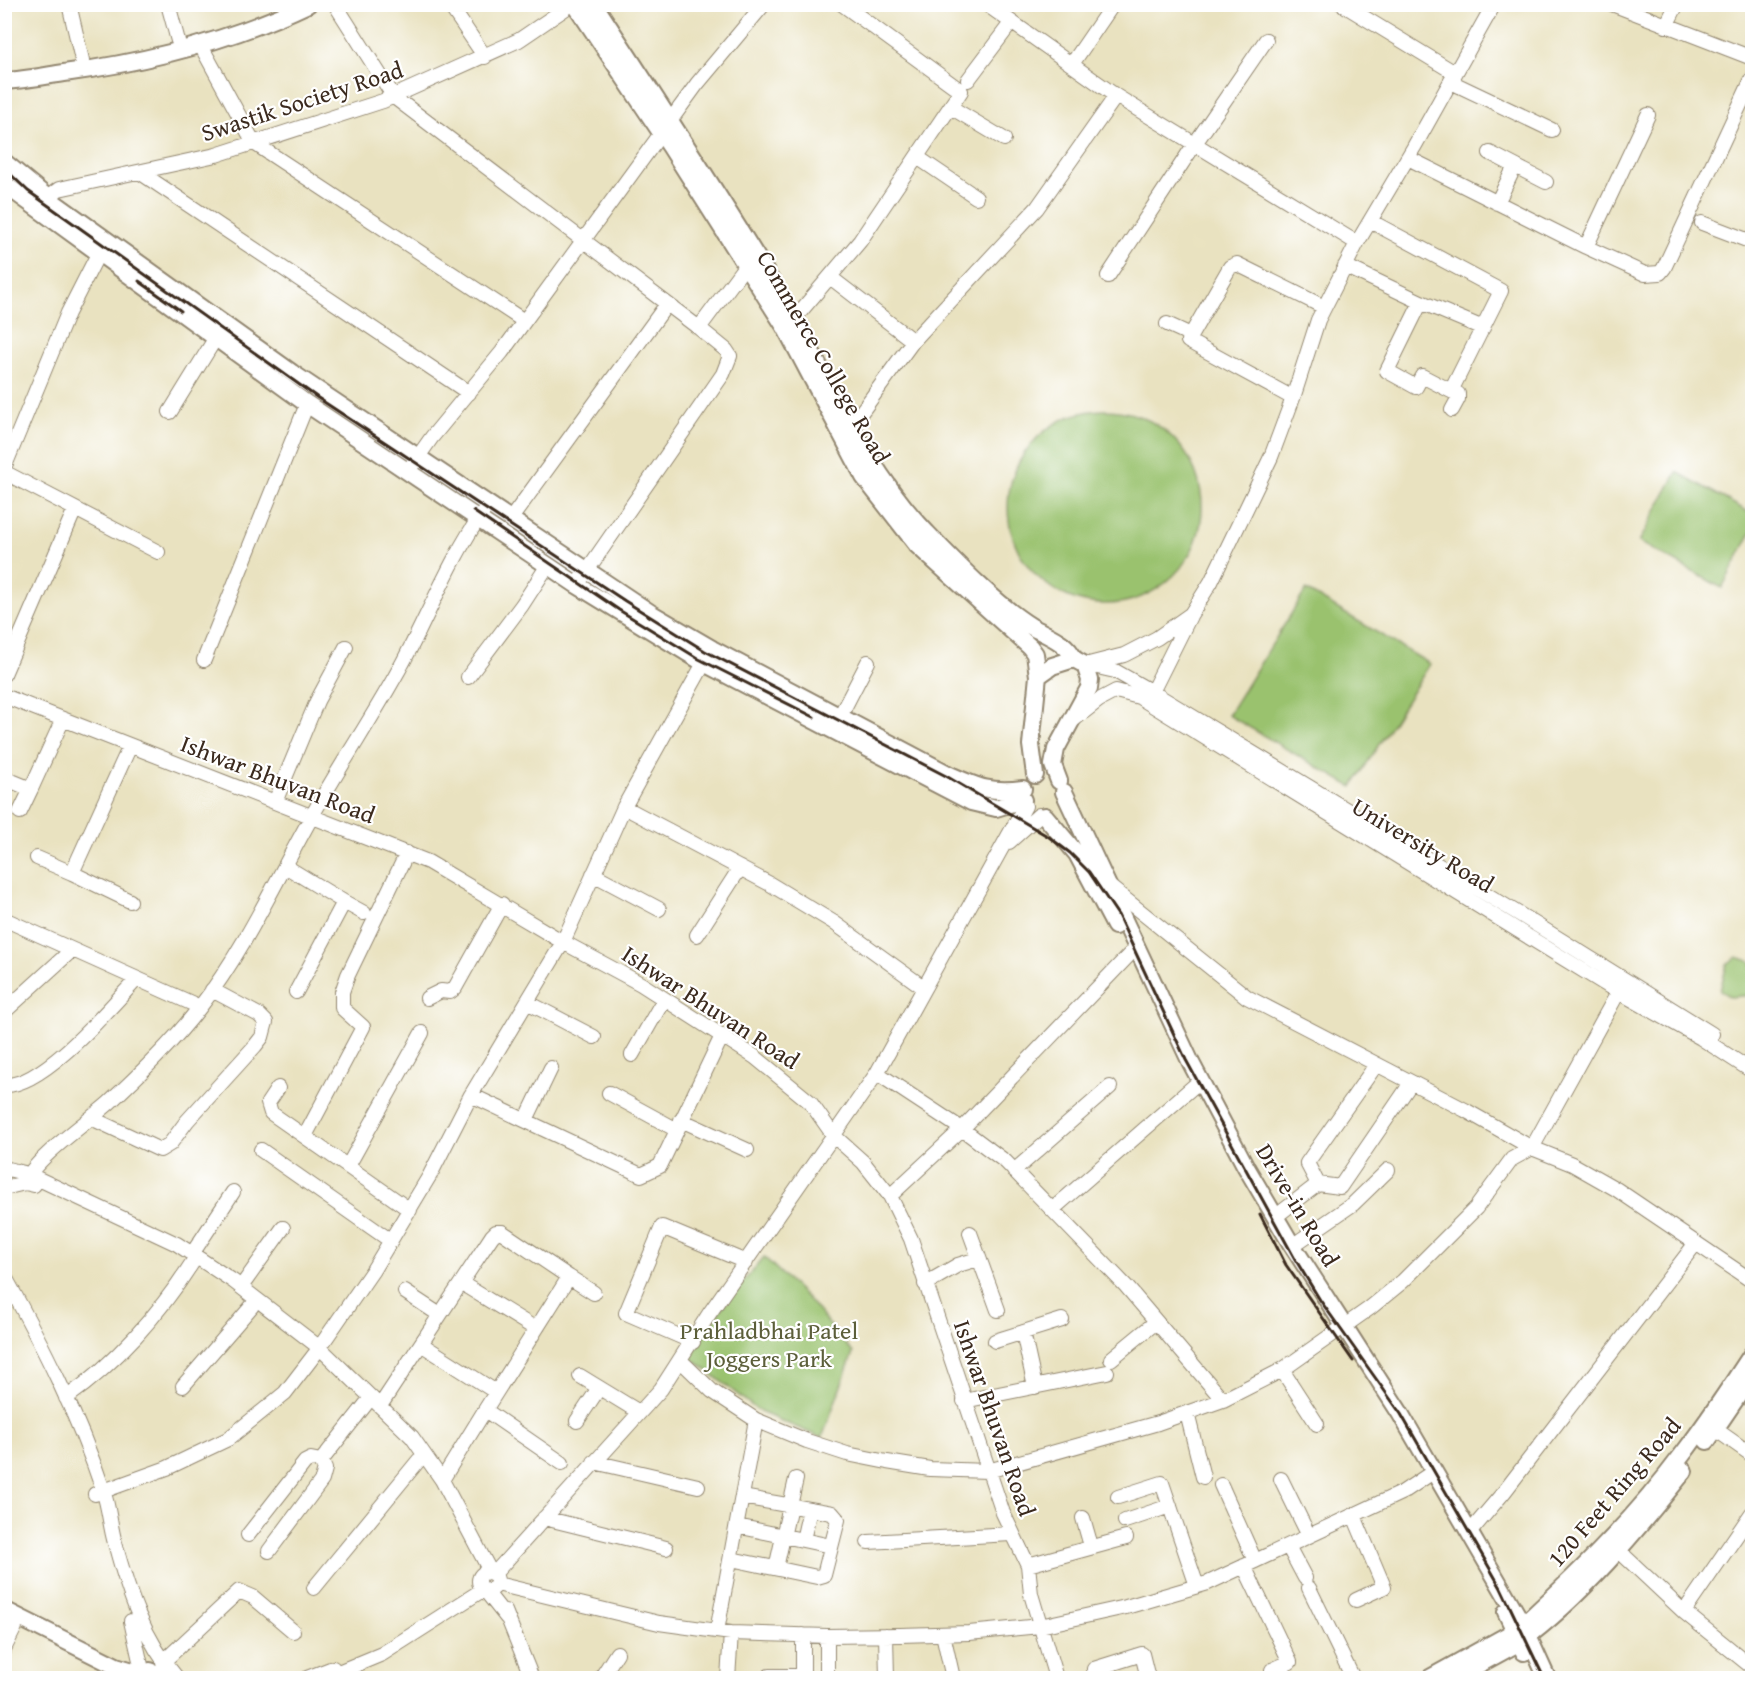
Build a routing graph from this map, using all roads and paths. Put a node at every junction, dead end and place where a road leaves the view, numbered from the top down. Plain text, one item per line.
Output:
1 (69, 4) edge
2 (168, 4) edge
3 (283, 4) edge
4 (308, 4) edge
5 (335, 4) edge
6 (449, 4) edge
7 (573, 4) edge
8 (594, 4) edge
9 (764, 4) edge
10 (842, 4) edge
11 (986, 4) edge
12 (1113, 4) edge
13 (1342, 4) edge
14 (1494, 4) edge
15 (1612, 4) edge
16 (1677, 4) edge
17 (1011, 22) junction
18 (1666, 26) junction
19 (178, 40) junction
20 (1266, 40) dead end
21 (200, 44) junction
22 (485, 57) junction
23 (1752, 58) edge
24 (82, 60) junction
25 (1072, 64) junction
26 (4, 70) edge
27 (1453, 78) junction
28 (968, 80) dead end
29 (1752, 80) edge
30 (4, 81) edge
31 (1116, 96) junction
32 (394, 97) junction
33 (952, 108) junction
34 (1648, 116) dead end
35 (665, 127) junction
36 (1552, 130) dead end
37 (1004, 139) dead end
38 (254, 143) junction
39 (1194, 145) junction
40 (1490, 153) dead end
41 (917, 157) junction
42 (1408, 158) junction
43 (4, 162) edge
44 (1515, 166) junction
45 (141, 173) junction
46 (1546, 182) dead end
47 (4, 184) edge
48 (976, 197) dead end
49 (1497, 203) junction
50 (45, 206) junction
51 (1370, 222) junction
52 (1702, 223) dead end
53 (582, 241) junction
54 (1752, 242) edge
55 (1357, 243) junction
56 (1586, 248) junction
57 (98, 255) junction
58 (745, 266) junction
59 (1345, 266) junction
60 (830, 276) junction
61 (1108, 276) dead end
62 (1421, 302) junction
63 (667, 304) junction
64 (182, 305) junction
65 (1324, 308) junction
66 (524, 321) junction
67 (790, 324) junction
68 (1167, 324) dead end
69 (699, 328) junction
70 (1482, 328) junction
71 (215, 339) junction
72 (913, 341) junction
73 (1188, 341) dead end
74 (1451, 391) junction
75 (469, 393) junction
76 (1293, 398) junction
77 (307, 404) junction
78 (1452, 410) dead end
79 (170, 412) dead end
80 (852, 425) junction
81 (844, 444) junction
82 (413, 465) junction
83 (4, 470) edge
84 (75, 509) junction
85 (483, 512) junction
86 (510, 520) junction
87 (158, 552) dead end
88 (548, 565) junction
89 (587, 571) junction
90 (577, 585) junction
91 (1191, 614) junction
92 (346, 647) dead end
93 (708, 656) junction
94 (204, 660) dead end
95 (868, 662) dead end
96 (1079, 662) junction
97 (4, 674) edge
98 (1038, 676) junction
99 (468, 677) dead end
100 (1152, 692) junction
101 (4, 696) edge
102 (840, 716) junction
103 (63, 719) junction
104 (1070, 723) junction
105 (130, 746) junction
106 (1035, 775) junction
107 (4, 777) edge
108 (1061, 787) junction
109 (31, 789) junction
110 (275, 802) junction
111 (1031, 805) junction
112 (624, 807) junction
113 (20, 812) dead end
114 (312, 815) junction
115 (407, 853) junction
116 (37, 858) dead end
117 (285, 866) junction
118 (740, 868) junction
119 (72, 873) junction
120 (593, 874) junction
121 (1107, 886) junction
122 (130, 901) dead end
123 (344, 902) junction
124 (502, 904) junction
125 (659, 909) dead end
126 (364, 913) dead end
127 (4, 920) edge
128 (697, 935) dead end
129 (563, 942) junction
130 (72, 950) junction
131 (1130, 954) junction
132 (137, 979) junction
133 (1622, 986) junction
134 (923, 987) junction
135 (212, 990) junction
136 (296, 992) dead end
137 (427, 998) dead end
138 (664, 999) junction
139 (527, 1002) junction
140 (200, 1007) junction
141 (4, 1012) edge
142 (422, 1033) dead end
143 (722, 1036) junction
144 (594, 1037) dead end
145 (632, 1055) dead end
146 (1752, 1060) edge
147 (1376, 1065) junction
148 (550, 1068) dead end
149 (1752, 1071) edge
150 (877, 1073) junction
151 (1411, 1083) junction
152 (4, 1085) edge
153 (1194, 1086) junction
154 (1110, 1087) dead end
155 (278, 1088) dead end
156 (609, 1093) dead end
157 (471, 1095) junction
158 (91, 1119) junction
159 (526, 1120) junction
160 (679, 1125) junction
161 (962, 1129) junction
162 (305, 1136) junction
163 (834, 1136) junction
164 (1532, 1148) junction
165 (261, 1150) dead end
166 (747, 1150) dead end
167 (348, 1166) junction
168 (4, 1168) edge
169 (1388, 1170) dead end
170 (1014, 1171) junction
171 (26, 1179) junction
172 (1318, 1184) junction
173 (4, 1188) edge
174 (233, 1192) dead end
175 (890, 1196) junction
176 (1053, 1209) junction
177 (410, 1210) junction
178 (1275, 1217) junction
179 (283, 1228) dead end
180 (970, 1233) dead end
181 (391, 1241) junction
182 (1696, 1243) junction
183 (1292, 1246) junction
184 (192, 1259) junction
185 (978, 1259) junction
186 (746, 1262) junction
187 (373, 1270) junction
188 (4, 1275) edge
189 (569, 1277) junction
190 (386, 1280) dead end
191 (1752, 1281) edge
192 (461, 1283) junction
193 (925, 1284) junction
194 (241, 1287) junction
195 (405, 1292) dead end
196 (594, 1293) dead end
197 (4, 1294) edge
198 (252, 1306) junction
199 (998, 1310) dead end
200 (440, 1315) junction
201 (1062, 1320) dead end
202 (1156, 1322) junction
203 (536, 1329) junction
204 (1340, 1330) junction
205 (1023, 1332) junction
206 (995, 1341) dead end
207 (693, 1342) junction
208 (421, 1344) junction
209 (317, 1351) junction
210 (1752, 1354) edge
211 (681, 1361) junction
212 (1282, 1370) junction
213 (1752, 1375) edge
214 (580, 1376) dead end
215 (183, 1386) dead end
216 (1035, 1387) junction
217 (599, 1388) junction
218 (496, 1392) junction
219 (66, 1398) junction
220 (1223, 1400) junction
221 (964, 1401) junction
222 (373, 1405) junction
223 (485, 1410) junction
224 (639, 1412) junction
225 (1187, 1413) junction
226 (756, 1420) junction
227 (577, 1421) dead end
228 (1317, 1424) dead end
229 (1716, 1429) junction
230 (1752, 1455) edge
231 (419, 1460) junction
232 (321, 1461) junction
233 (562, 1462) dead end
234 (594, 1462) junction
235 (988, 1471) junction
236 (1427, 1476) junction
237 (1203, 1477) dead end
238 (796, 1479) dead end
239 (1281, 1479) dead end
240 (442, 1480) junction
241 (1221, 1485) dead end
242 (698, 1486) dead end
243 (100, 1493) junction
244 (742, 1497) junction
245 (1119, 1497) dead end
246 (791, 1506) junction
247 (1170, 1506) junction
248 (810, 1509) junction
249 (1752, 1513) edge
250 (1354, 1515) junction
251 (544, 1518) junction
252 (1083, 1518) dead end
253 (1125, 1521) dead end
254 (737, 1526) junction
255 (1470, 1532) junction
256 (1011, 1534) junction
257 (248, 1535) dead end
258 (784, 1536) junction
259 (1309, 1536) junction
260 (1126, 1538) dead end
261 (803, 1540) junction
262 (868, 1542) dead end
263 (831, 1546) junction
264 (1091, 1546) junction
265 (1288, 1546) junction
266 (666, 1548) dead end
267 (1618, 1550) junction
268 (269, 1551) dead end
269 (731, 1559) junction
270 (1250, 1563) junction
271 (1028, 1565) junction
272 (776, 1568) junction
273 (488, 1580) junction
274 (1197, 1586) junction
275 (314, 1588) dead end
276 (1356, 1600) dead end
277 (4, 1610) edge
278 (1684, 1612) junction
279 (10, 1624) edge
280 (1040, 1626) junction
281 (292, 1631) dead end
282 (717, 1631) junction
283 (731, 1633) junction
284 (943, 1634) junction
285 (1522, 1634) junction
286 (803, 1635) junction
287 (886, 1635) junction
288 (827, 1636) junction
289 (4, 1648) edge
290 (617, 1653) dead end
291 (163, 1662) junction
292 (1752, 1666) edge
293 (142, 1676) edge
294 (769, 1676) dead end
295 (803, 1677) edge
296 (118, 1678) edge
297 (169, 1678) edge
298 (177, 1678) edge
299 (307, 1678) edge
300 (324, 1678) edge
301 (532, 1678) edge
302 (600, 1678) edge
303 (728, 1678) edge
304 (827, 1678) edge
305 (887, 1678) edge
306 (953, 1678) edge
307 (1056, 1678) edge
308 (1097, 1678) edge
309 (1148, 1678) edge
310 (1276, 1678) edge
311 (1353, 1678) edge
312 (1430, 1678) edge
313 (1454, 1678) edge
314 (1537, 1678) edge
315 (1547, 1678) edge

1 - 24 street
2 - 19 street
3 - 19 main road
4 - 21 main road
5 - 32 street
6 - 22 street
7 - 22 street, Swastik Society Road
7 - 35 main road, Commerce College Road
8 - 35 main road, Commerce College Road
9 - 35 street
10 - 33 street
11 - 17 street
12 - 25 street
13 - 27 street
14 - 27 street
15 - 18 street
16 - 18 street
17 - 25 street
17 - 28 street
18 - 23 street
19 - 24 main road
20 - 39 street
21 - 30 main road
21 - 38 street
22 - 32 street, Swastik Society Road
24 - 26 main road
25 - 31 street
27 - 36 street
27 - 42 street
29 - 56 street
31 - 39 street
31 - 72 street
32 - 38 street, Swastik Society Road
32 - 53 street
33 - 37 street
33 - 41 street
34 - 56 street
35 - 53 street
35 - 58 main road, Commerce College Road
35 - 67 main road, Commerce College Road
38 - 45 street, Swastik Society Road
38 - 66 street
39 - 55 street
39 - 61 street
40 - 44 street
41 - 48 street
41 - 60 street
42 - 49 street
42 - 51 street
43 - 50 main road
44 - 46 street
44 - 49 street
45 - 50 street, Swastik Society Road
45 - 75 street
47 - 50 main road
49 - 56 street
50 - 57 main road
50 - 64 main road
51 - 55 street
51 - 70 street
52 - 54 street
53 - 63 street
53 - 66 street
55 - 59 street
57 - 64 main road
57 - 83 street
58 - 67 main road, Commerce College Road
58 - 69 street
59 - 62 street
59 - 65 street
60 - 67 street
60 - 72 street
62 - 70 street
62 - 74 street
63 - 69 street
63 - 86 street
64 - 71 main road
64 - 82 main road
65 - 68 street
65 - 76 street
66 - 75 street
67 - 80 main road, Commerce College Road
67 - 81 main road, Commerce College Road
69 - 89 street
70 - 74 street
71 - 77 main road
71 - 79 street
72 - 80 street
73 - 76 street
74 - 78 street
75 - 82 street
76 - 91 street
77 - 82 main road
77 - 94 street
80 - 81 street
80 - 96 main road, Commerce College Road
81 - 98 main road, Commerce College Road
82 - 85 main road
83 - 84 street
84 - 87 street
84 - 97 street
85 - 86 main road
85 - 88 main road
85 - 114 street
86 - 89 main road
88 - 90 main road
88 - 99 street
89 - 90 street
89 - 93 main road
90 - 93 main road
91 - 96 street
91 - 100 street
92 - 110 street
93 - 102 main road
93 - 111 main road
93 - 112 street
95 - 102 street
96 - 98 main road
96 - 100 street, University Road
96 - 104 main road
98 - 106 main road, Commerce College Road
100 - 133 street, University Road
101 - 103 street, Ishwar Bhuvan Road
102 - 111 main road
103 - 105 street, Ishwar Bhuvan Road
103 - 109 street
104 - 108 main road
104 - 133 street, University Road
105 - 110 street, Ishwar Bhuvan Road
105 - 119 street
106 - 108 main road
106 - 111 main road
107 - 109 street
108 - 111 main road
108 - 121 main road, Drive-in Road
109 - 113 street
110 - 114 street, Ishwar Bhuvan Road
111 - 131 main road, Drive-in Road
111 - 134 street
112 - 118 street
112 - 120 street
114 - 115 street, Ishwar Bhuvan Road
114 - 117 street
115 - 124 street, Ishwar Bhuvan Road
115 - 162 street
116 - 119 street
117 - 123 street
117 - 135 street
118 - 128 street
118 - 134 street
119 - 122 street
120 - 125 street
120 - 129 street
121 - 147 street
121 - 178 main road, Drive-in Road
123 - 126 street
123 - 136 street
124 - 129 street, Ishwar Bhuvan Road
124 - 137 street
127 - 130 street
129 - 138 street, Ishwar Bhuvan Road
129 - 139 street
130 - 132 street
130 - 141 street
131 - 153 main road, Drive-in Road
131 - 161 street
132 - 140 street
132 - 152 street
133 - 146 street, University Road
133 - 149 street, University Road
133 - 164 street
134 - 150 street
135 - 140 street
135 - 158 street
138 - 143 street, Ishwar Bhuvan Road
138 - 145 street
139 - 144 street
139 - 157 street
140 - 158 street
142 - 167 street
143 - 160 street
143 - 163 street, Ishwar Bhuvan Road
147 - 151 street
147 - 172 street
148 - 159 street
150 - 161 street
150 - 163 street
151 - 164 street
151 - 172 street
153 - 176 street
153 - 204 main road, Drive-in Road
154 - 170 street
155 - 162 street
156 - 160 street
157 - 159 street
157 - 177 street
158 - 171 street
159 - 160 street
160 - 166 street
161 - 170 street
161 - 175 street
162 - 167 street
163 - 175 street, Ishwar Bhuvan Road
163 - 186 street
164 - 182 street
164 - 204 street
165 - 181 street
167 - 177 street
168 - 171 street
169 - 183 street
170 - 176 street
171 - 173 street
171 - 184 street
172 - 178 street
174 - 184 street
175 - 193 street, Ishwar Bhuvan Road
176 - 202 street
177 - 181 street
178 - 183 main road, Drive-in Road
179 - 194 street
180 - 185 street
181 - 187 street
182 - 191 street
182 - 255 street
183 - 204 main road, Drive-in Road
184 - 194 street
184 - 198 street
184 - 219 street
185 - 193 street
185 - 199 street
186 - 207 street
186 - 207 street
187 - 190 street
187 - 209 street
188 - 219 street
189 - 192 street
189 - 196 street
189 - 203 street
192 - 200 street
192 - 203 street
193 - 221 street, Ishwar Bhuvan Road
194 - 209 street
195 - 200 street
197 - 243 street
198 - 209 street
198 - 215 street
200 - 208 street
201 - 205 street
202 - 216 street
202 - 220 street
203 - 218 street
204 - 212 street
204 - 236 main road, Drive-in Road
204 - 255 main road, Drive-in Road
205 - 206 street
205 - 216 street
207 - 211 street
208 - 218 street
208 - 222 street
209 - 222 street
209 - 243 street
210 - 285 main road, 120 Feet Ring Road
211 - 224 street
211 - 226 street
212 - 220 street
212 - 228 street
213 - 229 main road, 120 Feet Ring Road
214 - 217 street
216 - 221 street
217 - 224 street
217 - 227 street
218 - 223 street
219 - 243 street
220 - 225 street
221 - 235 street, Ishwar Bhuvan Road
222 - 231 street
222 - 232 street
222 - 240 street
223 - 233 street
223 - 240 street
224 - 234 street
225 - 235 street
225 - 237 street
226 - 235 street
226 - 244 street
229 - 230 street
229 - 267 main road, 120 Feet Ring Road
231 - 273 street
231 - 275 street
232 - 257 street
232 - 268 street
234 - 242 street
234 - 251 street
235 - 256 street, Ishwar Bhuvan Road
236 - 250 street
236 - 285 main road, Drive-in Road
238 - 246 street
239 - 259 street
240 - 273 street
241 - 270 street
243 - 291 street
243 - 293 street
244 - 246 street
244 - 254 street
245 - 247 street
246 - 248 street
246 - 258 street
247 - 253 street
247 - 274 street
248 - 261 street
248 - 263 street
249 - 278 street
250 - 259 street
250 - 276 street
251 - 266 street
251 - 273 street
252 - 264 street
254 - 258 street
254 - 269 street
255 - 285 main road, Drive-in Road
256 - 262 street
256 - 271 street, Ishwar Bhuvan Road
258 - 261 street
258 - 272 street
259 - 265 street
260 - 264 street
261 - 263 street
263 - 272 street
264 - 271 street
265 - 270 street
265 - 311 street
267 - 278 street
267 - 285 main road, 120 Feet Ring Road
269 - 272 street
269 - 282 street
270 - 274 street
270 - 310 street
271 - 280 street, Ishwar Bhuvan Road
273 - 282 street
273 - 299 street
273 - 300 street
273 - 301 street
274 - 280 street
277 - 293 main road
278 - 292 street
279 - 289 street
279 - 296 main road
280 - 284 street
280 - 307 street, Ishwar Bhuvan Road
281 - 291 street
282 - 283 street
283 - 286 street
283 - 303 street
284 - 287 street
284 - 306 street
285 - 312 main road, 120 Feet Ring Road
285 - 313 main road, 120 Feet Ring Road
285 - 314 main road
285 - 315 main road, Drive-in Road
286 - 288 street
286 - 295 street
287 - 288 street
287 - 305 street
288 - 304 street
290 - 302 street
291 - 298 street
293 - 297 main road
294 - 295 street
308 - 309 street

